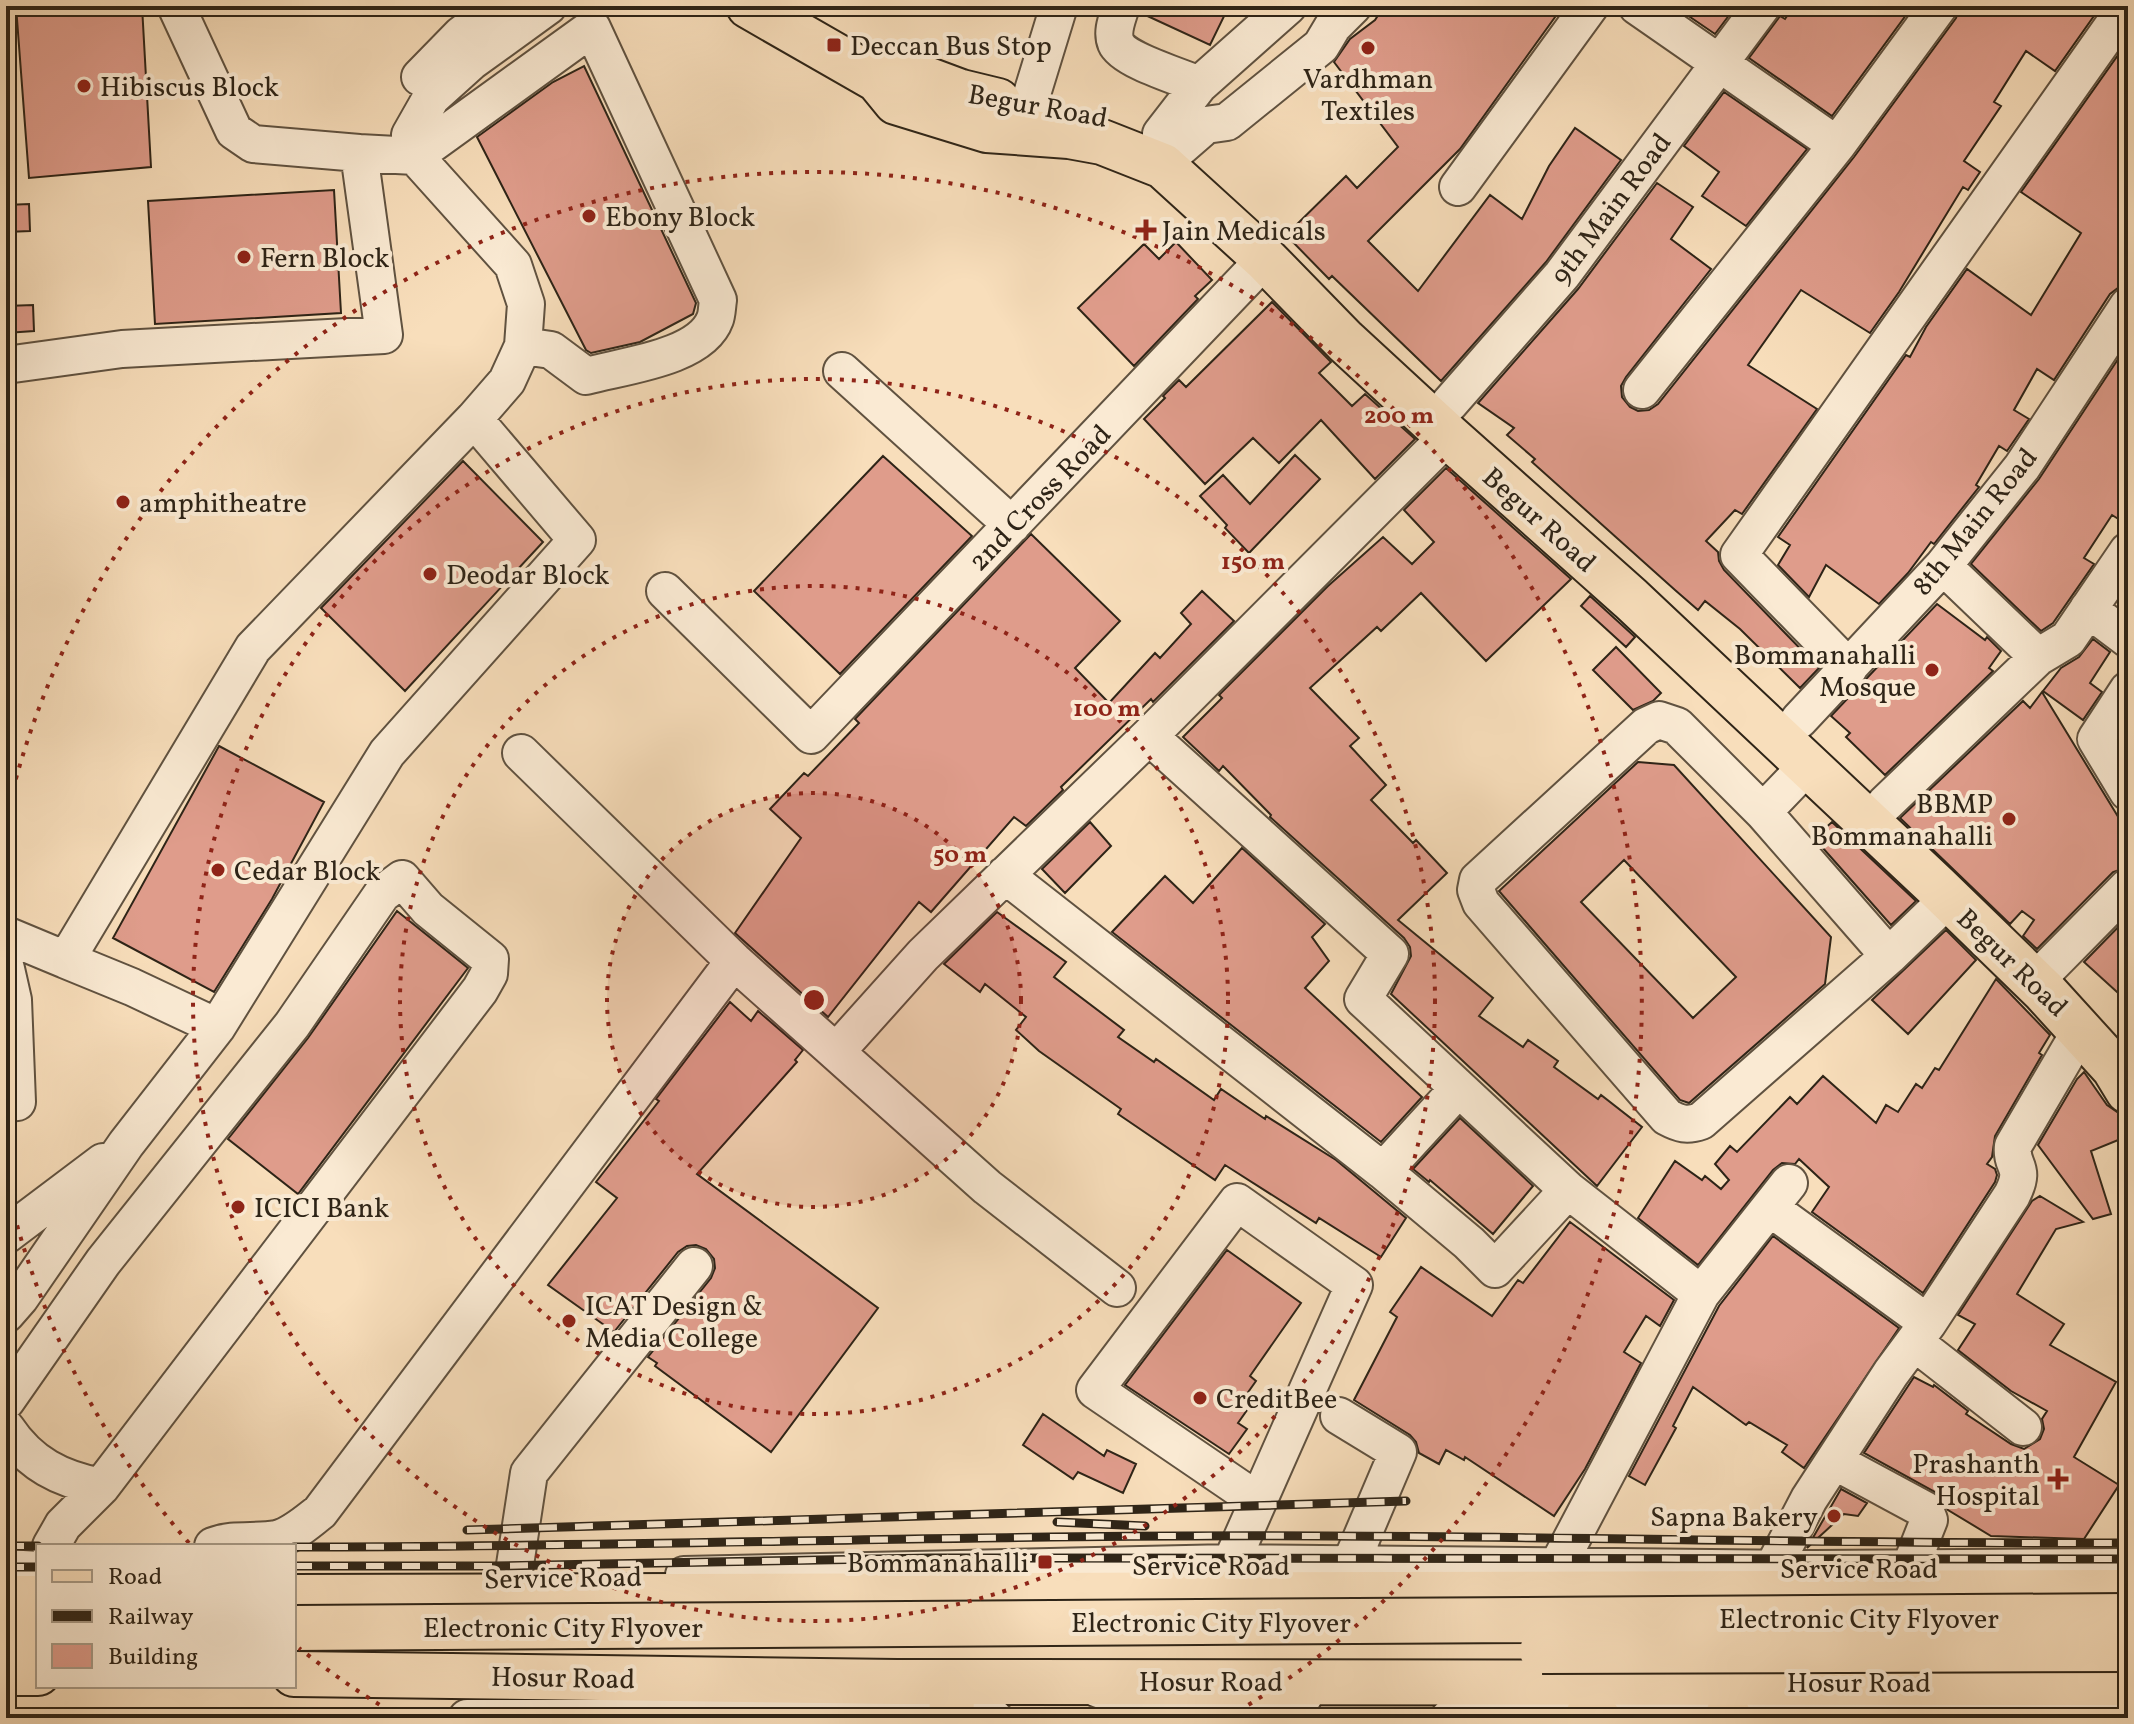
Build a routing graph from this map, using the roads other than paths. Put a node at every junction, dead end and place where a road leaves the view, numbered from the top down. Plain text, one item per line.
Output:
1 (176, 6) edge
2 (500, 6) edge
3 (548, 6) edge
4 (749, 6) edge
5 (1059, 6) edge
6 (1121, 6) edge
7 (1288, 6) edge
8 (1590, 6) edge
9 (1637, 6) edge
10 (1762, 6) edge
11 (1939, 6) edge
12 (2127, 6) edge
13 (1343, 16) edge
14 (582, 17) edge
15 (1718, 63) junction
16 (878, 80) junction
17 (1199, 85) junction
18 (1028, 107) junction
19 (404, 140) junction
20 (1177, 142) junction
21 (1837, 145) junction
22 (359, 153) junction
23 (1458, 187) dead end
24 (1265, 259) junction
25 (2128, 306) edge
26 (523, 346) junction
27 (6, 365) edge
28 (842, 371) dead end
29 (1642, 390) dead end
30 (474, 419) junction
31 (1448, 420) junction
32 (1012, 525) junction
33 (2128, 551) edge
34 (1943, 566) junction
35 (665, 591) dead end
36 (2088, 609) junction
37 (2128, 639) edge
38 (2038, 657) junction
39 (1849, 668) junction
40 (2128, 690) edge
41 (1799, 720) junction
42 (1149, 736) junction
43 (521, 753) dead end
44 (1809, 764) junction
45 (2128, 792) edge
46 (1885, 804) junction
47 (1763, 812) junction
48 (1005, 875) junction
49 (2128, 887) edge
50 (1948, 899) junction
51 (6, 935) edge
52 (1889, 956) junction
53 (66, 960) junction
54 (734, 961) junction
55 (2049, 967) junction
56 (6, 969) edge
57 (217, 1027) junction
58 (2081, 1030) junction
59 (2128, 1050) edge
60 (836, 1052) junction
61 (1458, 1089) junction
62 (2128, 1091) edge
63 (6, 1103) edge
64 (126, 1144) junction
65 (1383, 1171) junction
66 (1568, 1190) junction
67 (6, 1235) edge
68 (6, 1244) edge
69 (694, 1266) dead end
70 (42, 1267) junction
71 (1117, 1288) dead end
72 (1701, 1294) junction
73 (6, 1314) edge
74 (1921, 1333) junction
75 (6, 1401) edge
76 (1339, 1416) dead end
77 (2023, 1427) dead end
78 (6, 1428) edge
79 (1834, 1461) junction
80 (101, 1487) junction
81 (1258, 1501) junction
82 (52, 1544) edge
83 (218, 1544) edge
84 (1231, 1563) junction
85 (1350, 1565) junction
86 (1557, 1567) junction
87 (2128, 1567) edge
88 (6, 1568) edge
89 (1773, 1568) junction
90 (1910, 1568) junction
91 (36, 1570) edge
92 (513, 1578) junction
93 (296, 1582) edge
94 (2128, 1592) edge
95 (296, 1597) edge
96 (6, 1598) edge
97 (36, 1598) edge
98 (2128, 1616) edge
99 (296, 1628) edge
100 (6, 1630) edge
101 (36, 1630) edge
102 (2128, 1649) edge
103 (296, 1656) edge
104 (6, 1657) edge
105 (36, 1657) edge
106 (6, 1673) edge
107 (36, 1673) edge
108 (296, 1674) edge
109 (2128, 1683) edge
110 (952, 1700) edge
111 (1506, 1714) edge
112 (1588, 1715) edge
113 (878, 1717) edge
114 (1741, 1717) edge
115 (1930, 1717) edge
116 (2013, 1717) edge
117 (467, 1718) edge
118 (994, 1718) edge
119 (1449, 1718) edge
120 (2093, 1718) edge
121 (2128, 1718) edge

1 - 22 street
2 - 19 street
3 - 19 street
4 - 16 main road, Begur Road
5 - 18 street
6 - 17 street
7 - 17 street
8 - 23 street
9 - 15 street
10 - 15 street, 9th Main Road
11 - 21 street
12 - 39 street
13 - 20 street
14 - 19 street
14 - 26 street
15 - 21 street
15 - 31 street, 9th Main Road
16 - 18 main road, Begur Road
16 - 20 main road, Begur Road
17 - 20 street
18 - 20 main road, Begur Road
19 - 22 street
19 - 26 street
20 - 24 main road, Begur Road
20 - 31 main road, Begur Road
21 - 29 street
22 - 27 street
24 - 31 main road, Begur Road
24 - 32 street, 2nd Cross Road
25 - 34 street, 8th Main Road
26 - 30 street
28 - 32 street
30 - 53 street
30 - 57 street
31 - 41 main road, Begur Road
31 - 42 street, 9th Main Road
31 - 44 main road, Begur Road
32 - 35 street, 2nd Cross Road
33 - 36 street
34 - 38 street
34 - 39 street, 8th Main Road
36 - 37 street
36 - 38 street
38 - 46 street
39 - 41 street, 8th Main Road
40 - 45 street
41 - 46 main road, Begur Road
42 - 48 street, 9th Main Road
42 - 61 street
43 - 54 street
44 - 47 street
44 - 50 main road, Begur Road
46 - 55 main road, Begur Road
47 - 52 street
47 - 52 street
48 - 60 street, 9th Main Road
48 - 65 street
49 - 55 street
50 - 52 street
50 - 58 main road, Begur Road
51 - 53 street
53 - 57 street
54 - 60 street
54 - 83 street
55 - 59 main road, Begur Road
56 - 63 street
57 - 64 street
58 - 62 main road, Begur Road
58 - 74 street
60 - 71 street
61 - 65 street
61 - 66 street
64 - 67 street
64 - 70 street
65 - 66 street
66 - 72 street
68 - 70 street
69 - 92 street
70 - 73 street
72 - 74 street
72 - 86 street
74 - 77 street
74 - 79 street
75 - 80 street
76 - 85 street
78 - 80 street
79 - 89 street
79 - 90 street
80 - 82 street
81 - 81 street
81 - 84 street
84 - 85 street, Service Road
84 - 92 street, Service Road
85 - 86 street, Service Road
86 - 89 street, Service Road
87 - 90 street, Service Road
88 - 91 street
89 - 90 street, Service Road
92 - 93 street, Service Road
94 - 95 main road
96 - 97 main road
98 - 99 main road, Electronic City Flyover, bridge
100 - 101 main road
102 - 103 main road, Electronic City Flyover, bridge
104 - 105 main road
106 - 107 main road
108 - 110 main road, Hosur Road
109 - 110 main road, Hosur Road
110 - 113 street
110 - 118 street
111 - 112 street
111 - 119 street
112 - 114 street
113 - 117 street
114 - 115 street
115 - 116 street
116 - 120 street
120 - 121 street

